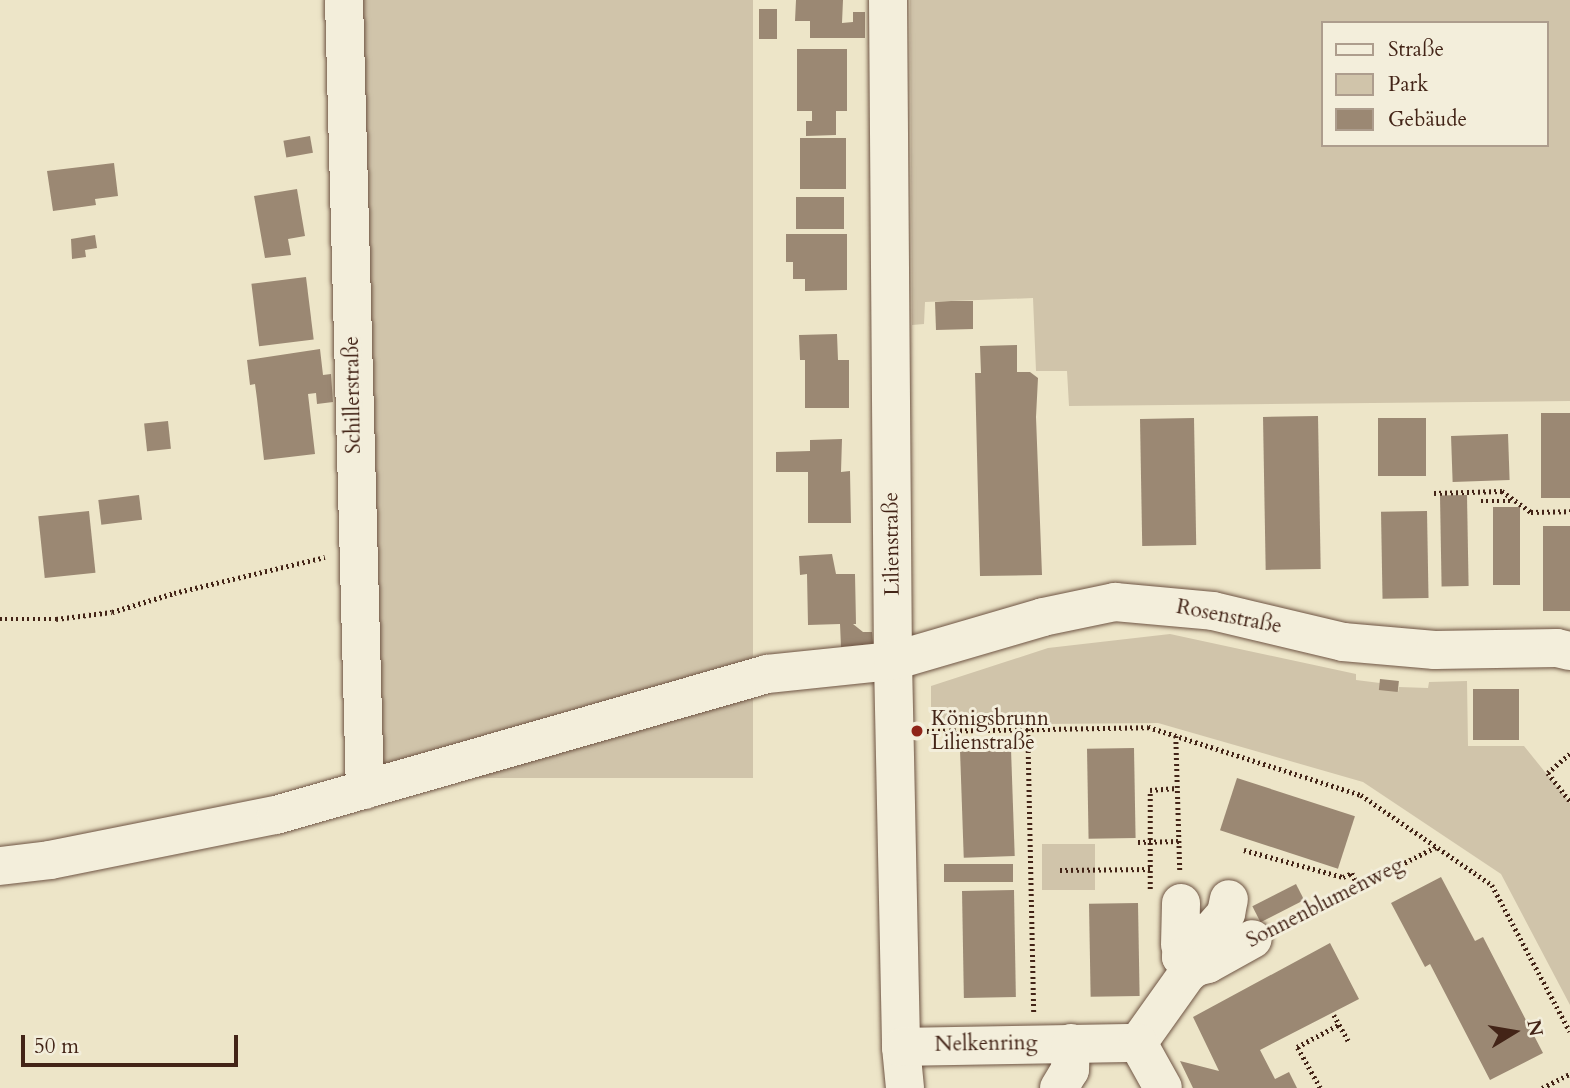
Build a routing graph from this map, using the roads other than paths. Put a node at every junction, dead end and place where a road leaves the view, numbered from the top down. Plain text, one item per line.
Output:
1 (344, 0) edge
2 (888, 0) edge
3 (1570, 651) edge
4 (893, 662) junction
5 (365, 790) junction
6 (0, 866) edge
7 (1166, 900) road end
8 (1247, 918) road end
9 (1202, 949) junction
10 (1053, 1043) junction
11 (901, 1047) junction
12 (1161, 1070) edge
13 (905, 1088) edge
14 (1059, 1088) edge

1 - 5 street, Schillerstraße
2 - 4 street, Lilienstraße
3 - 4 street, Rosenstraße
4 - 5 street
4 - 11 street, Lilienstraße
5 - 6 street
7 - 9 street
8 - 9 street, Sonnenblumenweg
9 - 12 street, Sonnenblumenweg
10 - 11 street, Nelkenring
10 - 12 street, Nelkenring
10 - 14 street
11 - 13 street, Lilienstraße

